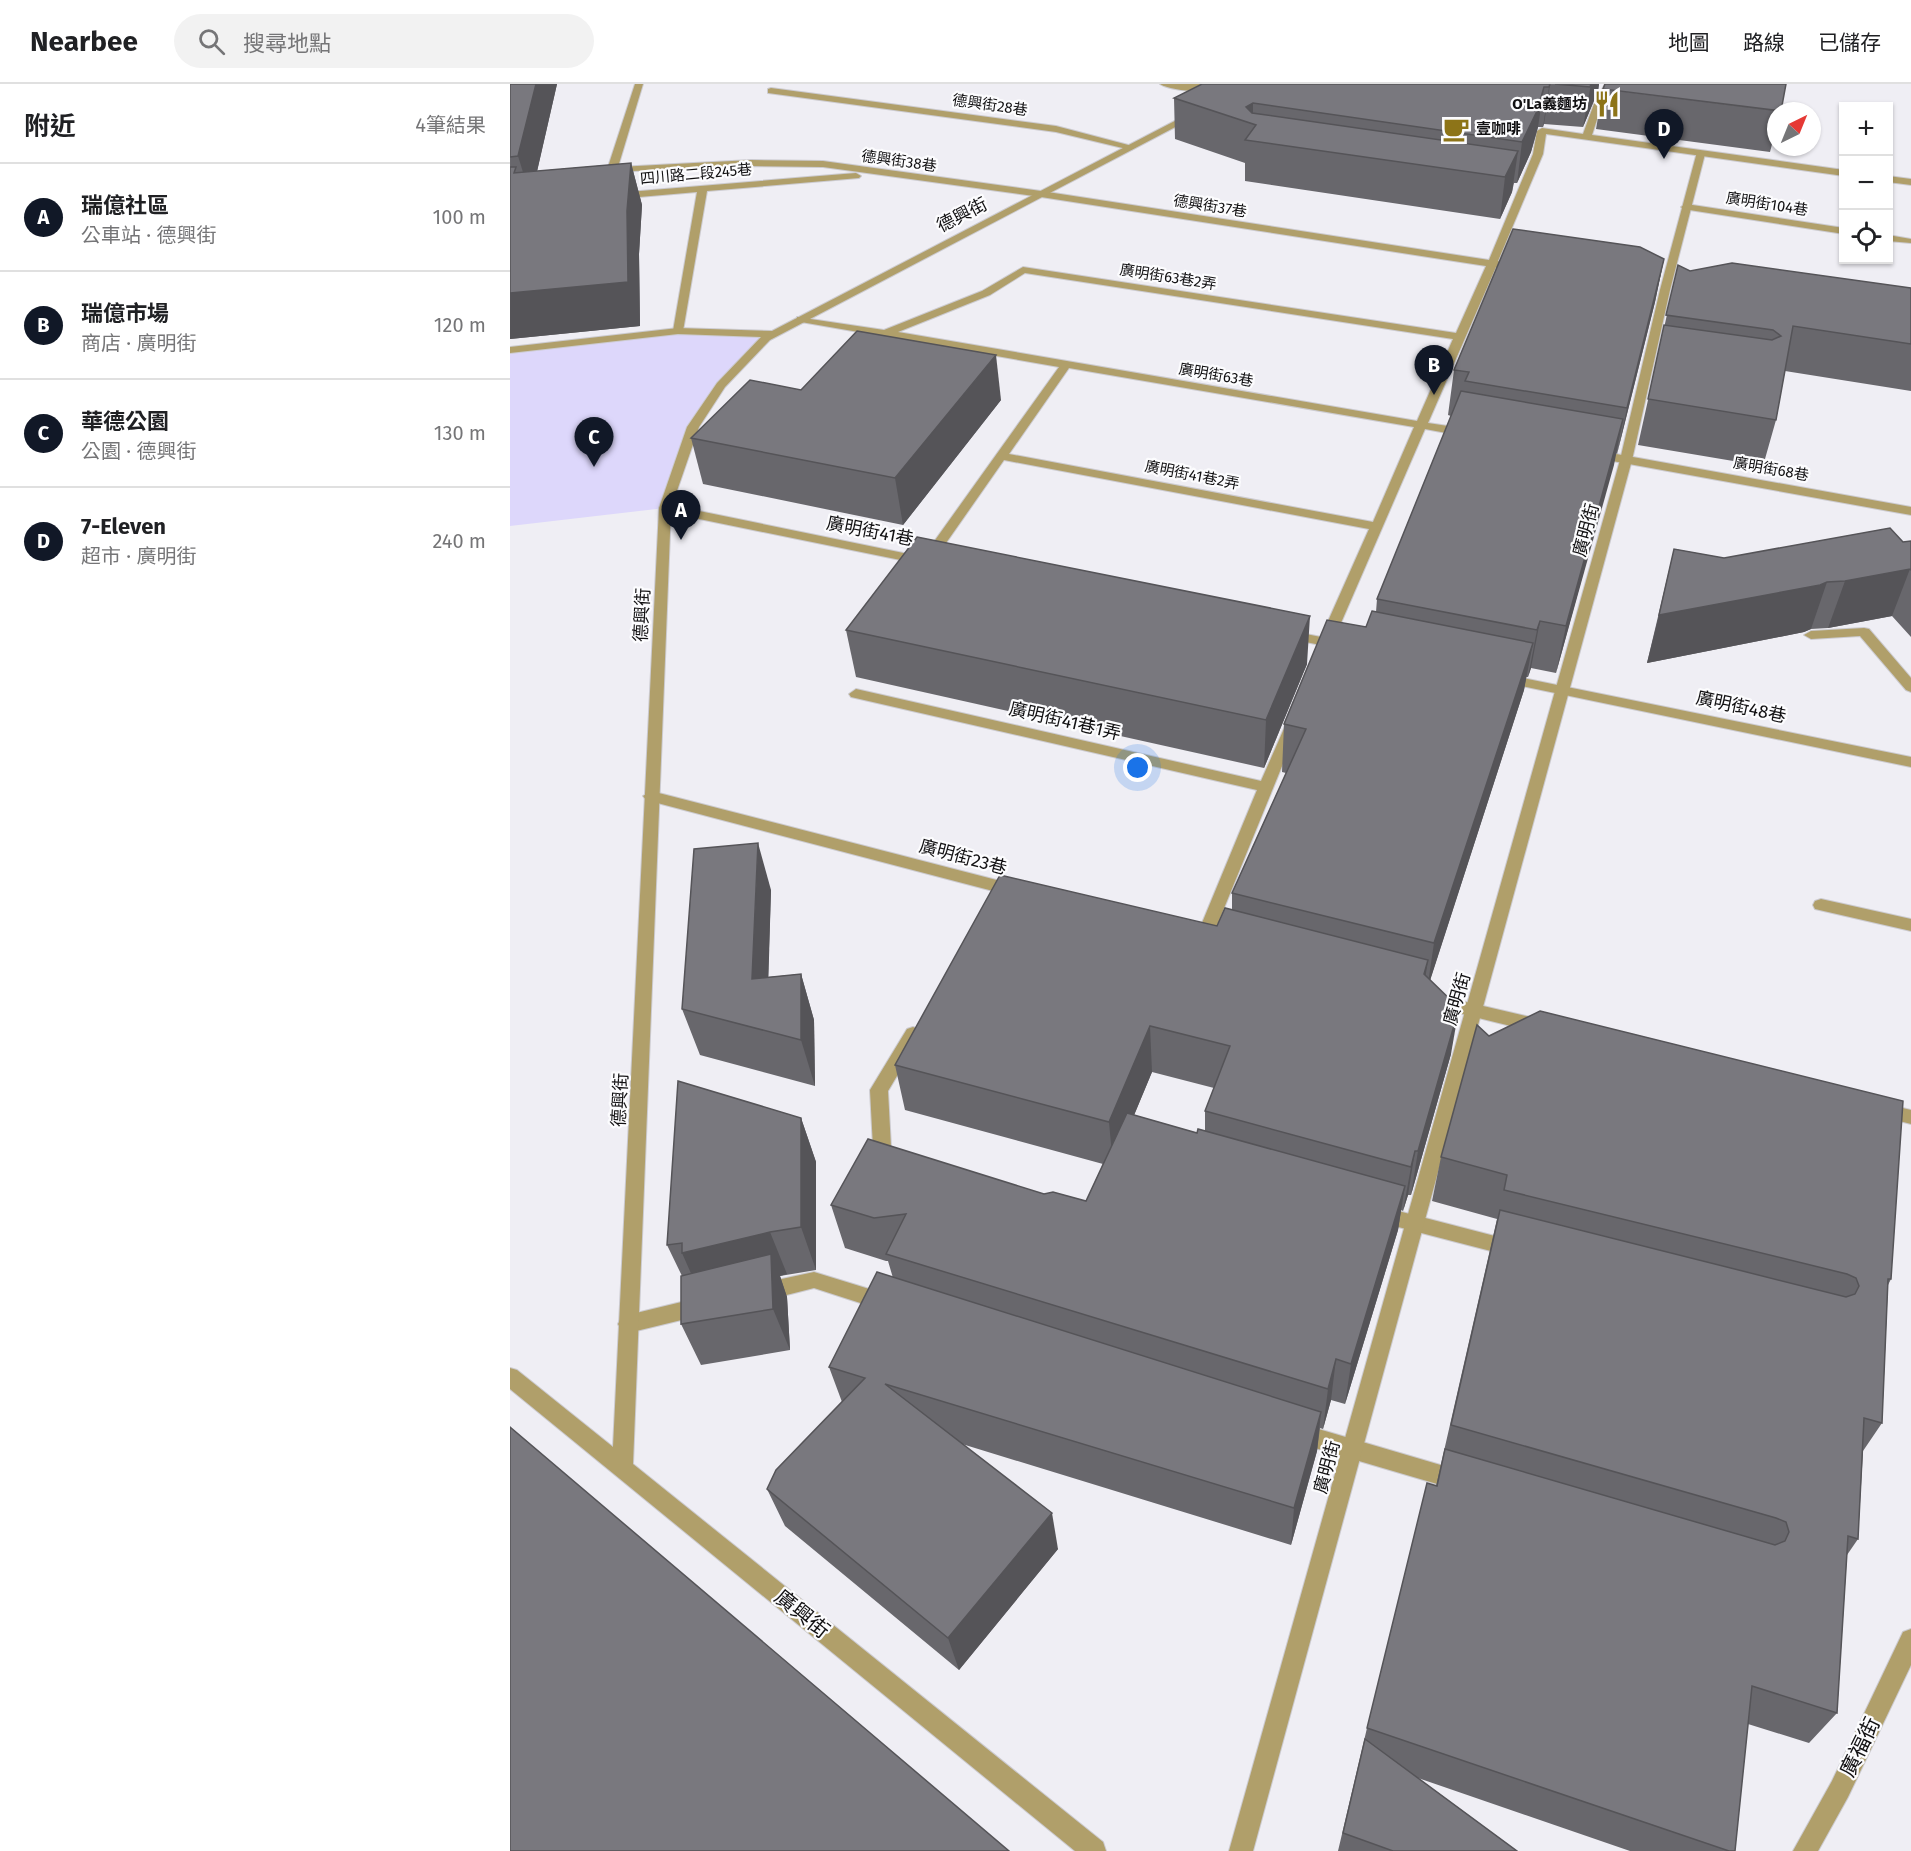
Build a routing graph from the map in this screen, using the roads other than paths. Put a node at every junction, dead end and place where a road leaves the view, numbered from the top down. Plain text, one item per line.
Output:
1 (639, 84) edge
2 (1164, 84) edge
3 (1608, 84) edge
4 (1620, 86) edge
5 (771, 91) dead end
6 (1586, 138) junction
7 (1131, 147) junction
8 (1700, 154) junction
9 (1839, 172) edge
10 (884, 174) junction
11 (1893, 180) edge
12 (1911, 182) edge
13 (703, 188) junction
14 (1511, 188) edge
15 (1523, 189) junction
16 (1041, 194) junction
17 (601, 197) edge
18 (1686, 207) junction
19 (1839, 230) edge
20 (1893, 239) edge
21 (1908, 241) dead end
22 (1492, 264) junction
23 (1515, 267) edge
24 (801, 319) junction
25 (678, 331) junction
26 (884, 333) junction
27 (775, 334) junction
28 (1460, 337) junction
29 (510, 350) edge
30 (1066, 364) junction
31 (1420, 425) junction
32 (1478, 435) edge
33 (1580, 452) edge
34 (1001, 456) junction
35 (1626, 460) junction
36 (664, 508) junction
37 (1911, 511) edge
38 (1376, 526) junction
39 (1267, 630) edge
40 (1811, 635) edge
41 (1348, 646) edge
42 (1323, 647) junction
43 (1495, 676) edge
44 (1911, 687) edge
45 (1562, 690) junction
46 (855, 694) dead end
47 (1296, 714) edge
48 (1911, 762) edge
49 (1266, 787) junction
50 (651, 796) junction
51 (1003, 887) junction
52 (1036, 896) edge
53 (1821, 905) dead end
54 (990, 908) edge
55 (1911, 925) edge
56 (1203, 940) edge
57 (1417, 996) edge
58 (1474, 1011) junction
59 (922, 1019) edge
60 (1554, 1030) edge
61 (1865, 1106) edge
62 (1911, 1117) edge
63 (895, 1179) edge
64 (1358, 1208) edge
65 (1414, 1224) junction
66 (1527, 1253) edge
67 (744, 1296) edge
68 (721, 1302) edge
69 (906, 1309) edge
70 (628, 1324) junction
71 (510, 1377) edge
72 (1283, 1428) edge
73 (1352, 1450) junction
74 (622, 1468) junction
75 (1478, 1486) edge
76 (1911, 1640) edge
77 (1094, 1851) edge
78 (1241, 1851) edge
79 (1805, 1851) edge

1 - 10 street, 德興街38巷
2 - 7 street, 德興街
3 - 4 street
3 - 6 street
5 - 7 street, 德興街28巷
6 - 8 street
6 - 15 street
7 - 16 street, 德興街
8 - 9 street
8 - 18 street, 廣明街
10 - 13 street, 四川路二段245巷
10 - 16 street, 德興街38巷
11 - 12 street
13 - 17 street, 四川路二段245巷
13 - 25 street
14 - 15 street
15 - 22 street
16 - 22 street, 德興街37巷
16 - 24 street, 德興街
18 - 19 street, 廣明街104巷
18 - 35 street, 廣明街
20 - 21 street
22 - 23 street, 德興街37巷
22 - 28 street
24 - 26 street, 廣明街63巷
24 - 27 street, 德興街
25 - 27 street
25 - 29 street
26 - 28 street, 廣明街63巷2弄
26 - 30 street, 廣明街63巷
27 - 36 street, 德興街
28 - 31 street
30 - 31 street, 廣明街63巷
30 - 34 street
31 - 32 street, 廣明街63巷
31 - 38 street
33 - 35 street
34 - 36 street, 廣明街41巷
34 - 38 street, 廣明街41巷2弄
35 - 37 street, 廣明街68巷
35 - 45 street, 廣明街
36 - 50 street, 德興街
38 - 42 street
39 - 42 street
40 - 44 street
41 - 42 street
43 - 45 street
45 - 48 street, 廣明街48巷
45 - 58 street, 廣明街
46 - 49 street, 廣明街41巷1弄
47 - 49 street
49 - 56 street
50 - 51 street, 廣明街23巷
50 - 70 street, 德興街
51 - 52 street, 廣明街23巷
51 - 54 street
53 - 55 street
57 - 58 street
58 - 60 street
58 - 65 street, 廣明街
59 - 63 street
61 - 62 street
64 - 65 street
65 - 66 street
65 - 73 street, 廣明街
67 - 69 street
68 - 70 street
70 - 74 street, 德興街
71 - 74 street, 廣興街
72 - 73 street
73 - 75 street
73 - 78 street, 廣明街
74 - 77 street, 廣興街
76 - 79 street, 廣福街

